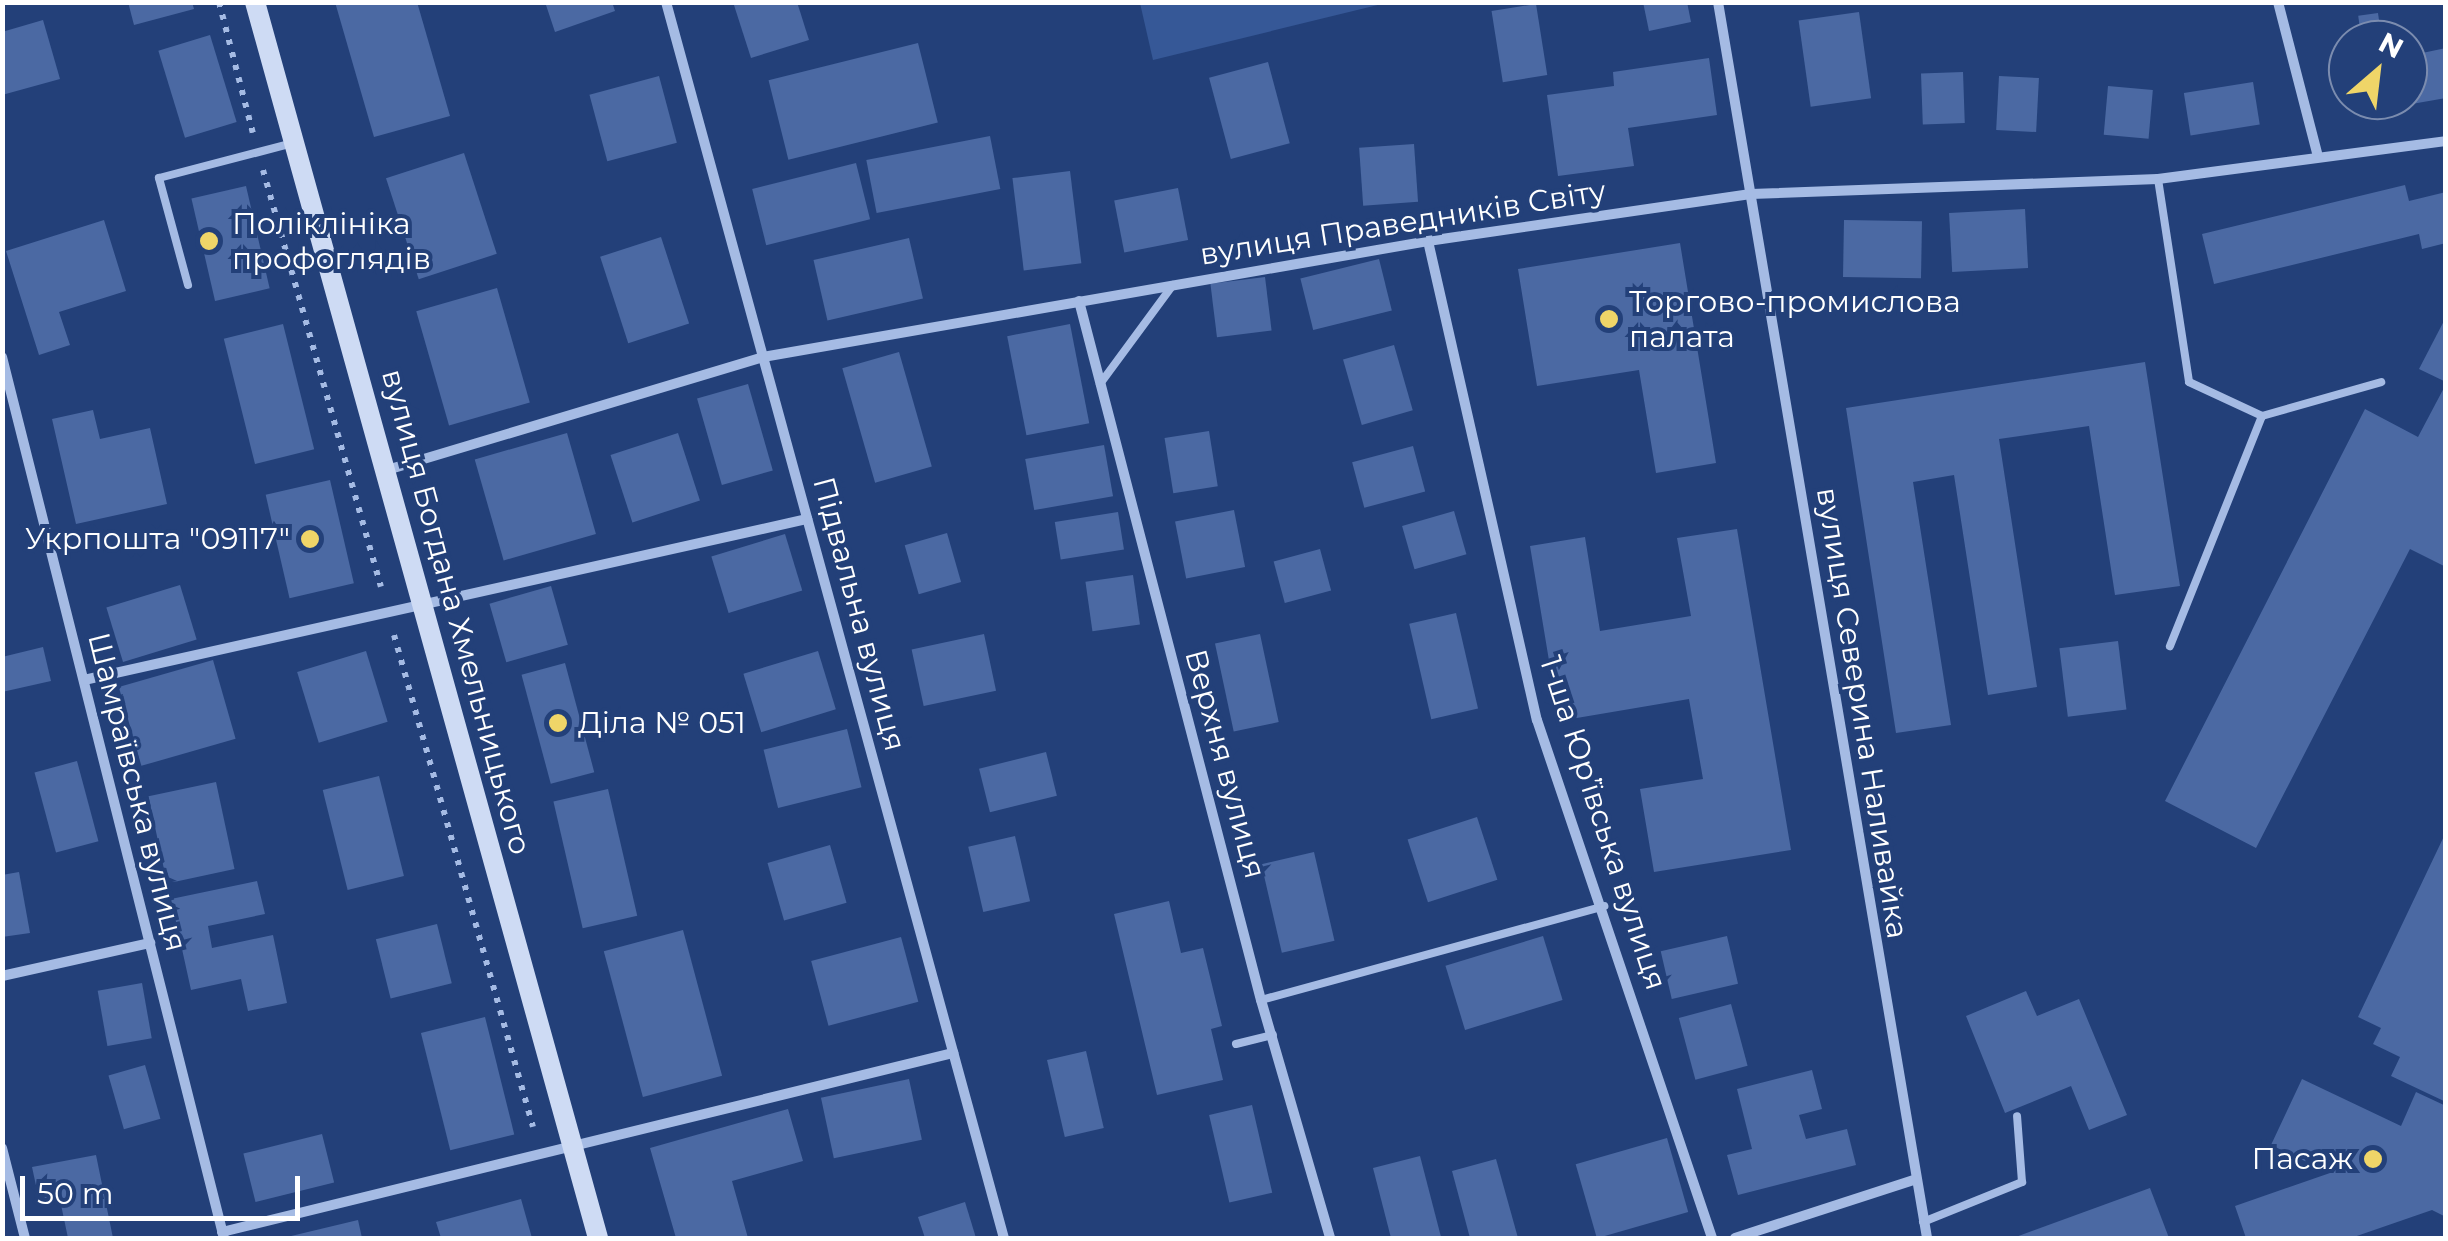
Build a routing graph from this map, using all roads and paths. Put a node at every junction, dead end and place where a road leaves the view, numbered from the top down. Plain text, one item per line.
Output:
1 (219, 2) edge
2 (255, 2) edge
3 (666, 2) edge
4 (1718, 2) edge
5 (2278, 2) edge
6 (2446, 141) edge
7 (293, 143) junction
8 (258, 152) junction
9 (2318, 153) junction
10 (2158, 179) junction
11 (1752, 194) junction
12 (1428, 242) junction
13 (188, 285) dead end
14 (1173, 285) junction
15 (1079, 301) junction
16 (2, 357) edge
17 (763, 358) junction
18 (2380, 382) dead end
19 (1100, 384) junction
20 (2262, 416) junction
21 (387, 470) junction
22 (807, 520) junction
23 (381, 587) dead end
24 (423, 604) junction
25 (394, 635) dead end
26 (2170, 646) dead end
27 (84, 680) junction
28 (1605, 906) junction
29 (150, 943) junction
30 (2, 976) edge
31 (1261, 1000) junction
32 (1273, 1035) junction
33 (1236, 1044) dead end
34 (953, 1052) junction
35 (2017, 1116) dead end
36 (534, 1128) dead end
37 (572, 1146) junction
38 (2, 1148) edge
39 (1913, 1180) junction
40 (1923, 1222) junction
41 (223, 1235) edge
42 (26, 1238) edge
43 (598, 1238) edge
44 (1004, 1238) edge
45 (1330, 1238) edge
46 (1712, 1238) edge
47 (1735, 1238) edge
48 (1926, 1238) edge

1 - 8 path
2 - 7 street, вулиця Богдана Хмельницького
3 - 17 street, Підвальна вулиця
4 - 11 street, вулиця Северина Наливайка
5 - 9 street
6 - 9 street, вулиця Праведників Світу
7 - 8 lane
7 - 21 street, вулиця Богдана Хмельницького
8 - 13 lane
8 - 23 path
9 - 10 street, вулиця Праведників Світу
10 - 11 street, вулиця Праведників Світу
10 - 20 lane
11 - 12 street, вулиця Праведників Світу
11 - 39 street, вулиця Северина Наливайка
12 - 14 street, вулиця Праведників Світу
12 - 28 street, 1-ша Юрʼївська вулиця
14 - 15 street, вулиця Праведників Світу
14 - 19 lane
15 - 17 street, вулиця Праведників Світу
15 - 19 street, Верхня вулиця
16 - 27 street, Шамраївська вулиця
17 - 21 street, вулиця Праведників Світу
17 - 22 street, Підвальна вулиця
18 - 20 lane
19 - 31 street, Верхня вулиця
20 - 26 lane
21 - 24 street, вулиця Богдана Хмельницького
22 - 24 street
22 - 34 street, Підвальна вулиця
24 - 27 street
24 - 37 street, вулиця Богдана Хмельницького
25 - 36 path
27 - 29 street, Шамраївська вулиця
28 - 31 lane
28 - 46 street, 1-ша Юрʼївська вулиця
29 - 30 street
29 - 41 street, Шамраївська вулиця
31 - 32 street, Верхня вулиця
32 - 33 lane
32 - 45 street, Верхня вулиця
34 - 37 street
34 - 44 street, Підвальна вулиця
35 - 40 lane
37 - 41 street
37 - 43 street, вулиця Богдана Хмельницького
38 - 42 street
39 - 40 street, вулиця Северина Наливайка
39 - 47 street
40 - 48 street, вулиця Северина Наливайка

